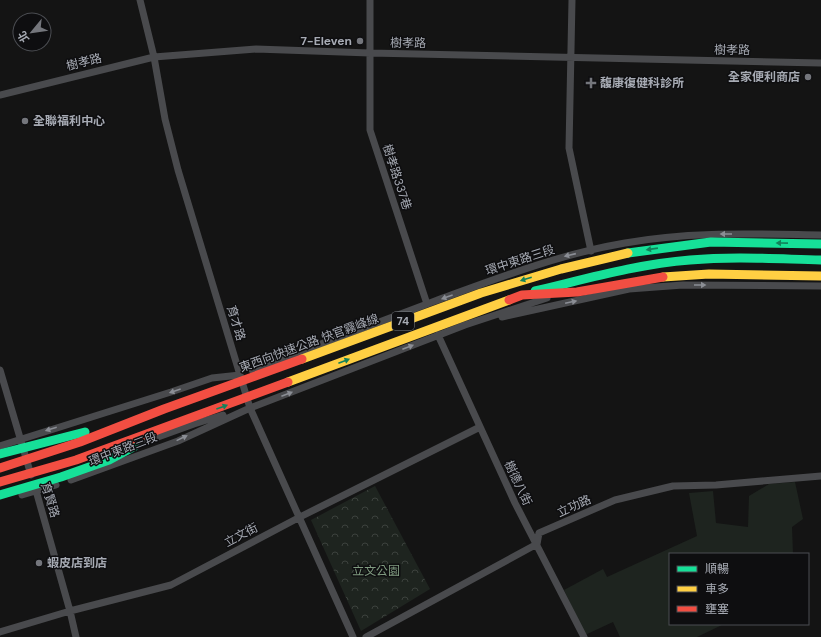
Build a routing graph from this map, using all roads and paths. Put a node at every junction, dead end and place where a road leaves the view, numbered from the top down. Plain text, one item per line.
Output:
1 (140, 0) edge
2 (370, 0) edge
3 (572, 0) edge
4 (370, 53) junction
5 (154, 57) junction
6 (572, 57) junction
7 (821, 63) edge
8 (0, 95) edge
9 (821, 235) edge
10 (821, 244) edge
11 (591, 251) junction
12 (821, 260) edge
13 (821, 271) edge
14 (821, 276) edge
15 (821, 286) edge
16 (522, 294) junction
17 (427, 304) junction
18 (465, 325) junction
19 (438, 335) junction
20 (0, 370) edge
21 (240, 375) junction
22 (250, 408) junction
23 (164, 409) junction
24 (169, 426) junction
25 (480, 427) junction
26 (20, 439) junction
27 (0, 446) edge
28 (0, 454) edge
29 (25, 455) junction
30 (0, 462) edge
31 (0, 468) edge
32 (821, 476) edge
33 (33, 480) junction
34 (0, 482) edge
35 (0, 490) edge
36 (37, 491) junction
37 (0, 495) edge
38 (0, 500) edge
39 (300, 517) junction
40 (537, 544) junction
41 (70, 610) junction
42 (0, 632) edge
43 (76, 637) edge
44 (353, 637) edge
45 (366, 637) edge
46 (584, 637) edge

1 - 5 street, 育才路
2 - 4 street, 樹孝路337巷
3 - 6 street
4 - 5 street, 樹孝路
4 - 6 street, 樹孝路
4 - 17 street, 樹孝路337巷
5 - 8 street, 樹孝路
5 - 21 street, 育才路
6 - 7 street, 樹孝路
6 - 11 street
9 -> 11 street, 環中東路三段
10 -> 23 highway, 東西向快速公路 快官霧峰線 / 74, bridge
11 -> 17 street, 環中東路三段
12 - 16 highway, 74, bridge
13 - 18 street, 環中東路三段
14 - 16 highway, 74, bridge
18 -> 15 street, 環中東路三段
24 -> 16 highway, 74, bridge
17 - 21 street, 環中東路三段
18 - 19 street, 環中東路三段
22 -> 19 street, 環中東路三段
19 - 25 street, 樹德八街
20 - 26 street, 育賢路
21 - 22 street, 育才路
21 -> 26 street, 環中東路三段
21 - 29 street, 環中東路三段
22 - 33 street, 環中東路三段
36 -> 22 street, 環中東路三段
22 - 39 street, 育才路
23 - 28 highway, bridge
23 - 31 highway, 東西向快速公路 快官霧峰線 / 74, bridge
24 - 34 highway, 74, bridge
24 - 37 highway, bridge
25 - 39 street, 立文街
25 - 40 street, 樹德八街
26 - 27 street, 環中東路三段
26 - 29 street, 育賢路
29 - 30 street, 環中東路三段
29 - 33 street, 育賢路
32 - 40 street, 立功路
33 - 35 street, 環中東路三段
33 - 36 street, 育賢路
36 - 38 street, 環中東路三段
36 - 41 street, 育賢路
39 - 41 street, 立文街
39 - 44 street, 育才路
40 - 45 street, 立功路
40 - 46 street, 樹德八街
41 - 42 street, 立文街
41 - 43 street, 育賢路

